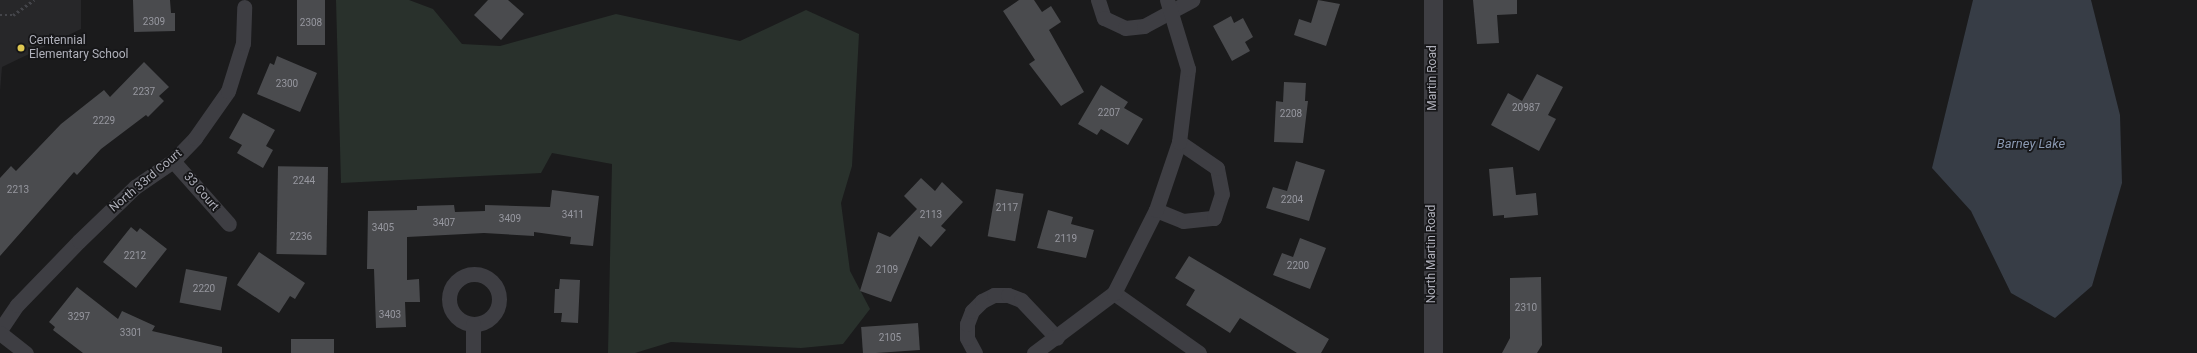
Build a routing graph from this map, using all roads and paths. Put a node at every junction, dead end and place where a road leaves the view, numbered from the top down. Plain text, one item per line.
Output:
1 (34, 0) edge
2 (1098, 0) edge
3 (1192, 0) edge
4 (1433, 0) edge
5 (1170, 6) edge
6 (244, 7) dead end
7 (0, 15) edge
8 (1179, 142) junction
9 (1432, 156) joint
10 (173, 161) junction
11 (1156, 210) junction
12 (228, 224) dead end
13 (1114, 293) junction
14 (473, 324) dead end
15 (0, 330) edge
16 (0, 333) edge
17 (1057, 338) junction
18 (26, 353) edge
19 (473, 353) edge
20 (975, 353) edge
21 (1034, 353) edge
22 (1199, 353) edge
23 (1433, 353) edge

1 - 7 path
2 - 5 street
3 - 5 street
4 - 9 street, Martin Road
5 - 8 street
6 - 10 street, North 33rd Court
8 - 11 street
8 - 11 street
9 - 23 street, North Martin Road
10 - 12 street, 33 Court
10 - 15 street, North 33rd Court
11 - 13 street
13 - 17 street
13 - 22 street
14 - 19 street
16 - 18 street
17 - 20 street
17 - 21 street

